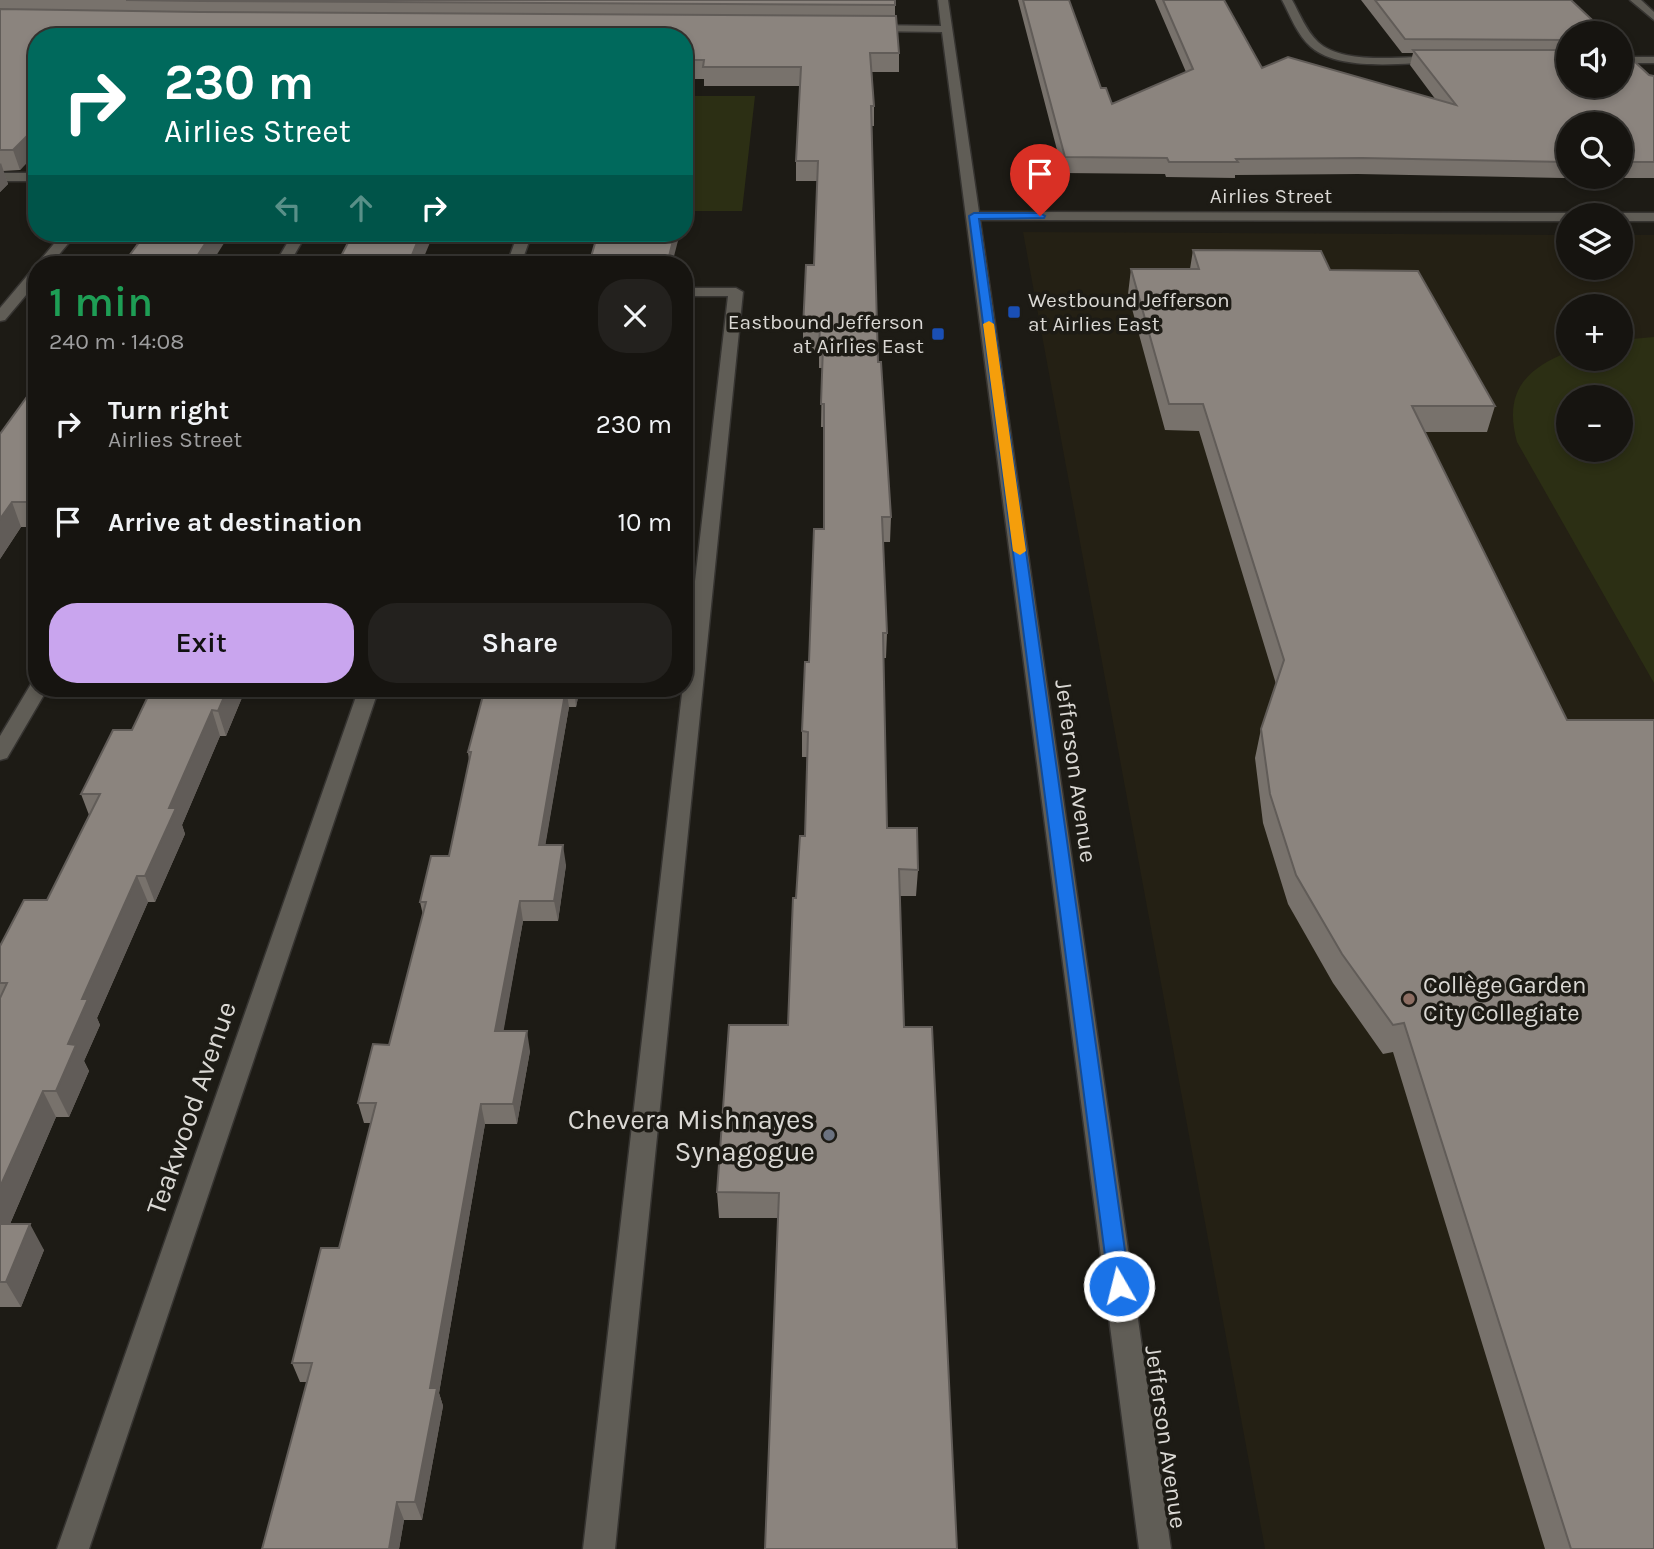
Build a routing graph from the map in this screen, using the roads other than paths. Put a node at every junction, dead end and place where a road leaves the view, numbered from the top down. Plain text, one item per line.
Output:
1 (943, 0) edge
2 (1287, 0) edge
3 (1635, 0) edge
4 (1654, 17) edge
5 (854, 28) edge
6 (946, 29) junction
7 (1457, 59) edge
8 (1633, 60) edge
9 (1654, 60) edge
10 (0, 177) edge
11 (28, 177) edge
12 (974, 216) junction
13 (1556, 217) edge
14 (1633, 217) edge
15 (1654, 217) edge
16 (62, 242) edge
17 (51, 256) edge
18 (28, 284) edge
19 (693, 292) edge
20 (0, 317) edge
21 (693, 687) edge
22 (33, 697) edge
23 (366, 697) edge
24 (692, 697) edge
25 (0, 753) edge
26 (73, 1549) edge
27 (599, 1549) edge
28 (1155, 1549) edge

1 - 6 street, Jefferson Avenue
2 - 7 street
3 - 4 street
5 - 6 street
6 - 12 street, Jefferson Avenue
8 - 9 street
10 - 11 street
12 - 13 street, Airlies Street
12 - 28 street, Jefferson Avenue
14 - 15 street
16 - 17 street
18 - 20 street
19 - 21 street
22 - 25 street
23 - 26 street, Teakwood Avenue
24 - 27 street

